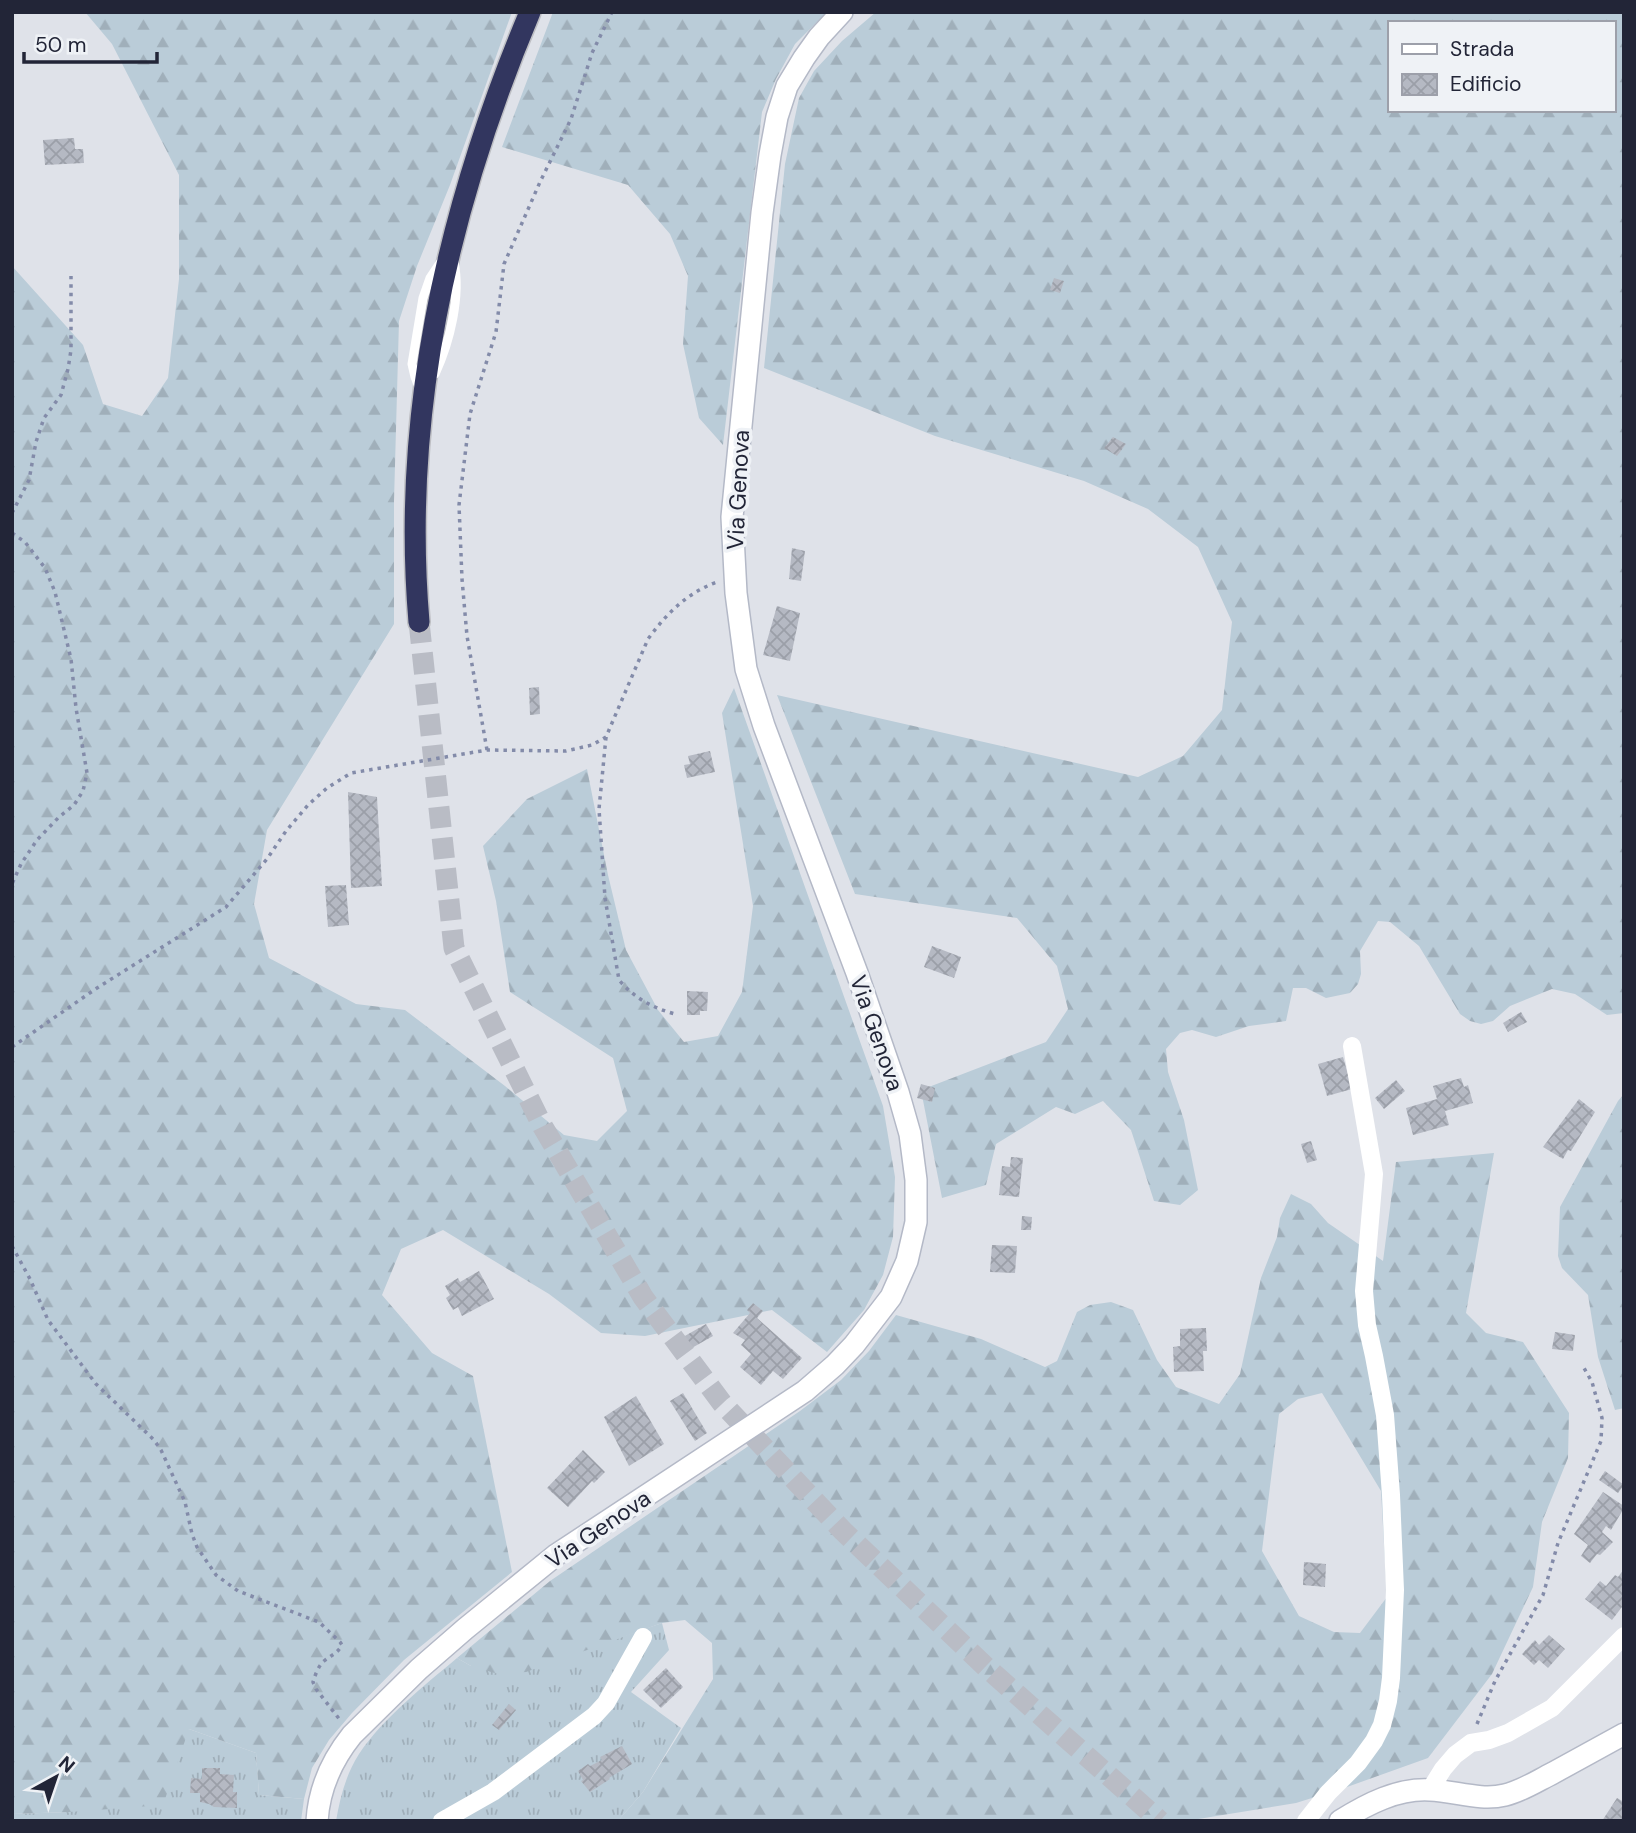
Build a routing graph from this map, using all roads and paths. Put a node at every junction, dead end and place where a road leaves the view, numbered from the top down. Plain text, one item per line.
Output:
1 (530, 12) edge
2 (612, 12) edge
3 (842, 12) edge
4 (71, 276) dead end
5 (12, 513) edge
6 (12, 533) edge
7 (735, 575) junction
8 (419, 622) tunnel mouth
9 (606, 737) junction
10 (488, 750) junction
11 (12, 884) edge
12 (675, 1014) dead end
13 (12, 1046) edge
14 (1352, 1046) dead end
15 (12, 1247) edge
16 (1584, 1368) dead end
17 (1624, 1636) edge
18 (643, 1637) dead end
19 (1624, 1734) edge
20 (352, 1735) junction
21 (1471, 1743) junction
22 (1430, 1790) junction
23 (317, 1821) edge
24 (442, 1821) edge
25 (1306, 1821) edge
26 (1340, 1821) edge

1 - 8 highway
2 - 10 path
3 - 7 main road, Via Genova
4 - 5 path
6 - 11 path
7 - 9 path
7 - 20 main road, Via Genova
9 - 10 path
9 - 12 path
10 - 13 path
14 - 25 street
15 - 20 path
16 - 21 path
17 - 21 street
18 - 24 street
19 - 22 main road
20 - 23 main road, Via Genova
21 - 22 street
22 - 26 main road

